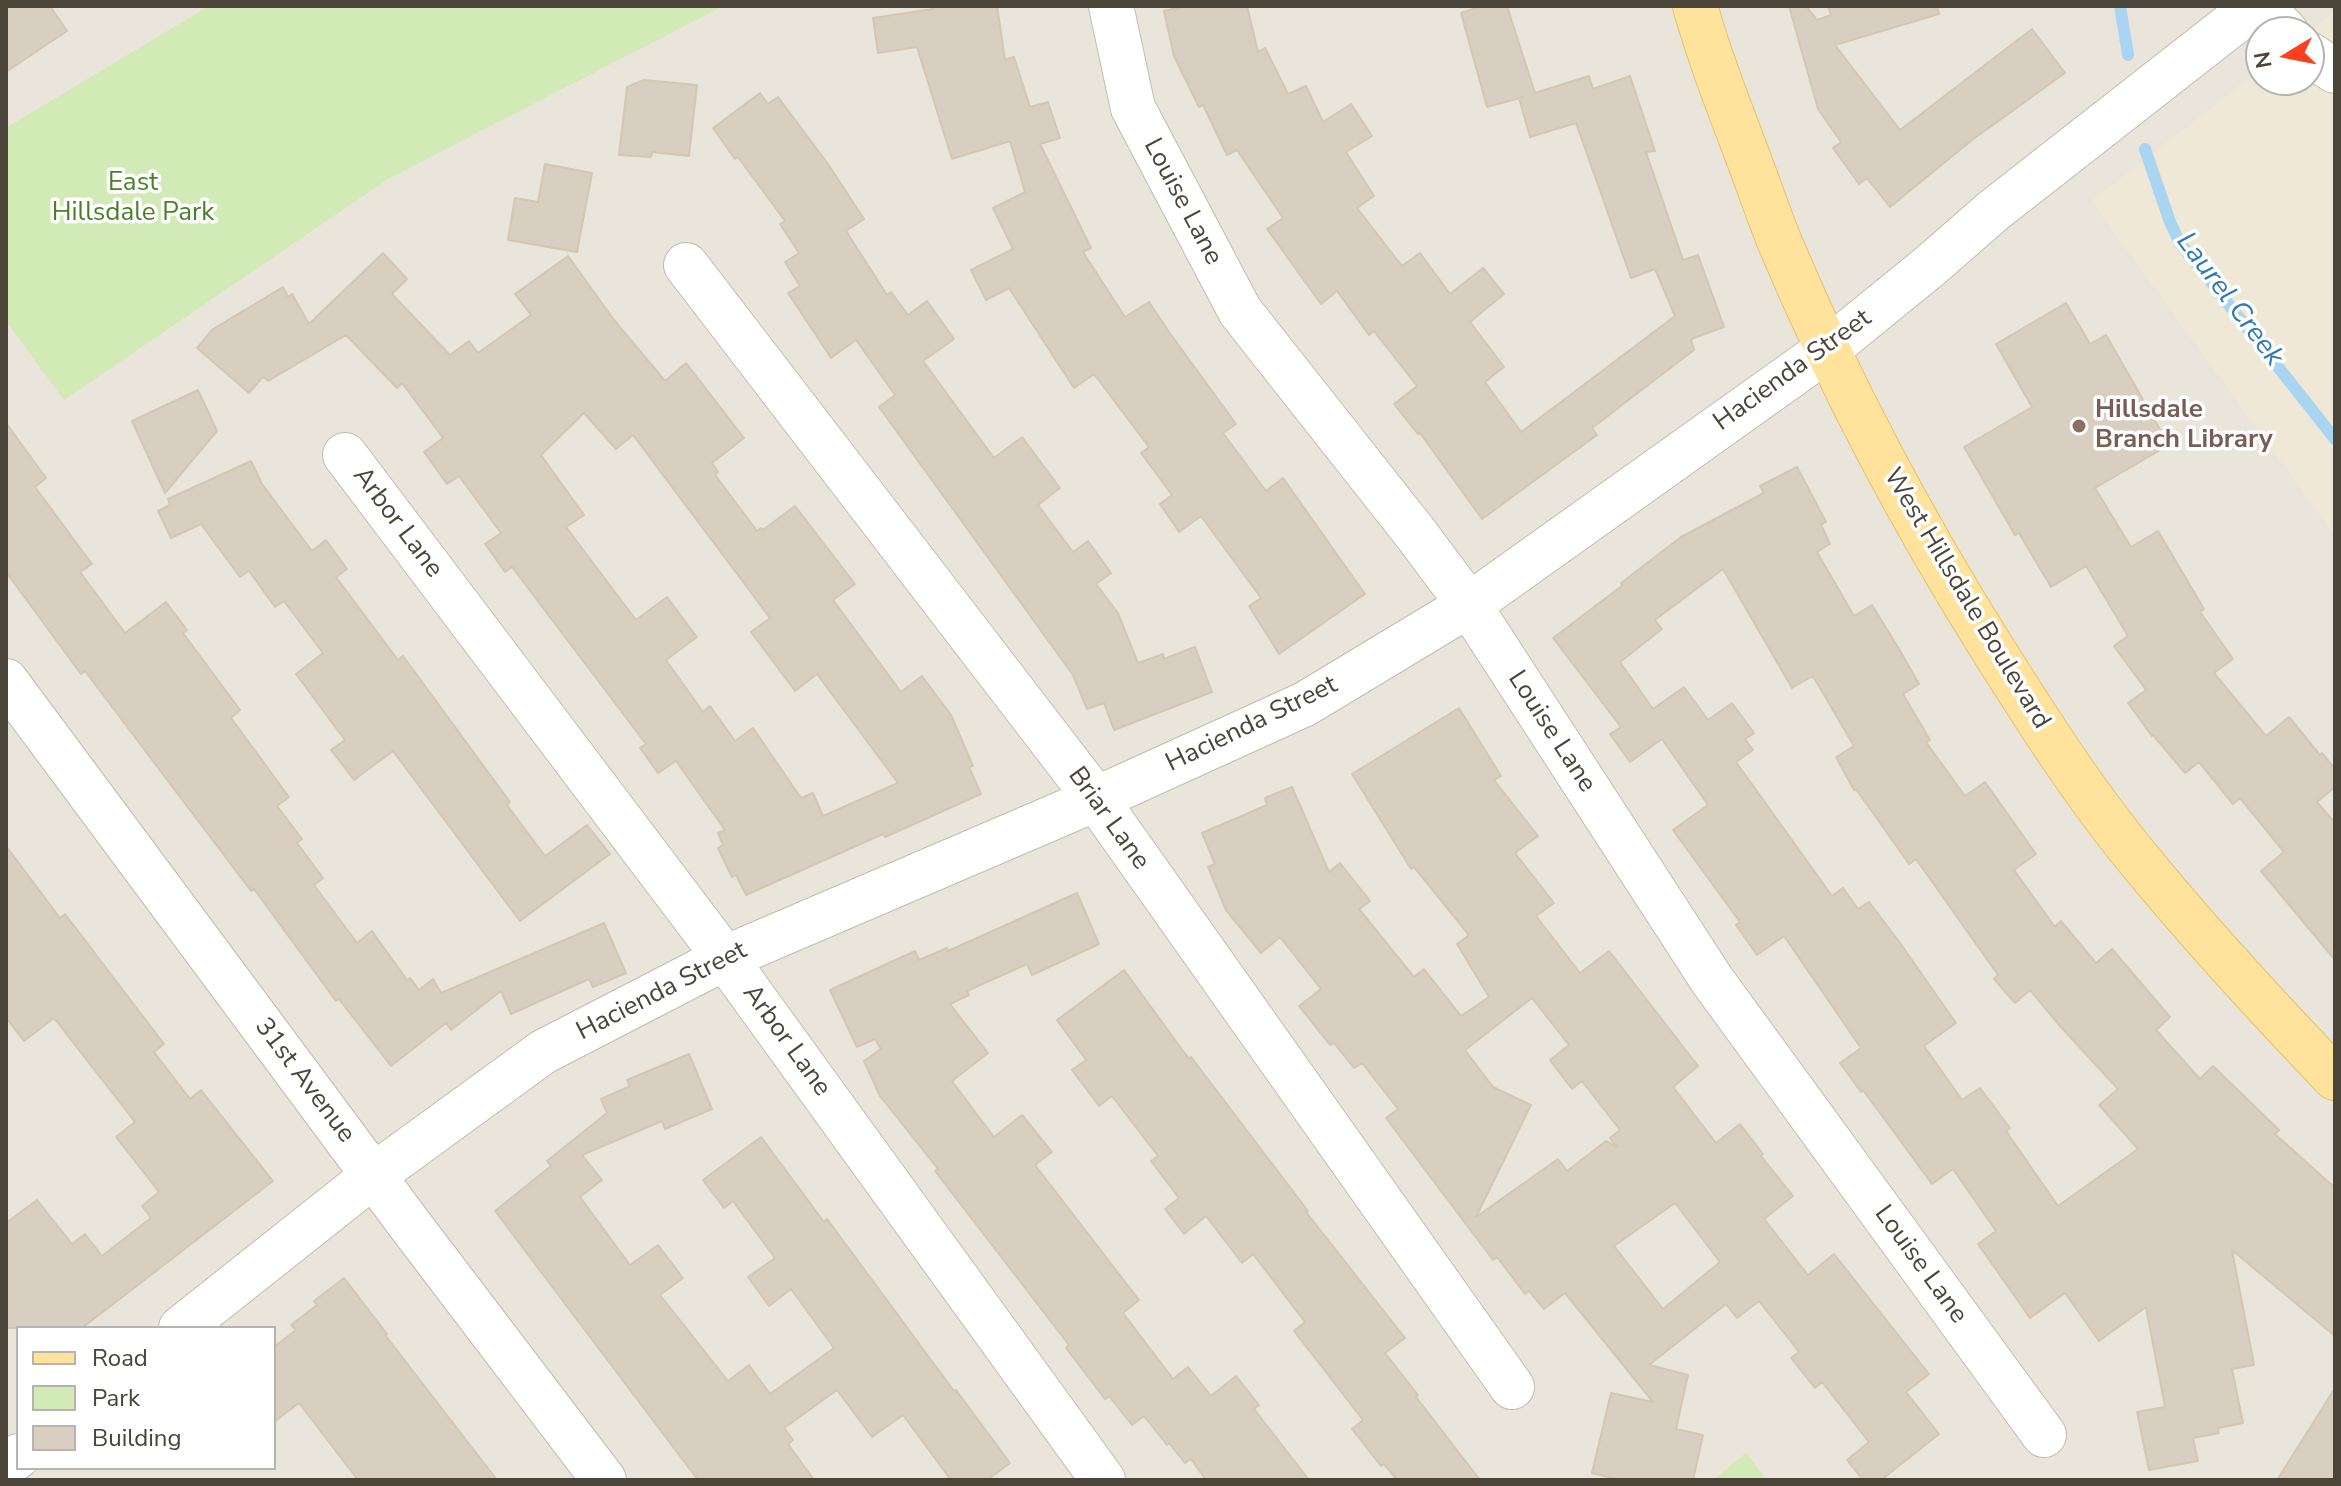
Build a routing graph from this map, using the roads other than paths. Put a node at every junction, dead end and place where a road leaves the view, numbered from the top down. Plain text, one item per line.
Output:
1 (1111, 6) edge
2 (1695, 6) edge
3 (2255, 6) edge
4 (686, 265) dead end
5 (1828, 349) junction
6 (345, 455) dead end
7 (1469, 605) junction
8 (6, 681) edge
9 (1096, 799) junction
10 (725, 958) junction
11 (2335, 1078) edge
12 (374, 1175) junction
13 (184, 1326) edge
14 (1512, 1387) dead end
15 (2044, 1435) dead end
16 (604, 1480) edge
17 (1103, 1480) edge

1 - 7 street, Louise Lane
2 - 5 main road, West Hillsdale Boulevard
3 - 5 street, Hacienda Street
4 - 9 street, Briar Lane
5 - 7 street, Hacienda Street
5 - 11 main road, West Hillsdale Boulevard
6 - 10 street, Arbor Lane
7 - 9 street, Hacienda Street
7 - 15 street, Louise Lane
8 - 12 street, 31st Avenue
9 - 10 street, Hacienda Street
9 - 14 street, Briar Lane
10 - 12 street, Hacienda Street
10 - 17 street, Arbor Lane
12 - 13 street, Hacienda Street
12 - 16 street, 31st Avenue

